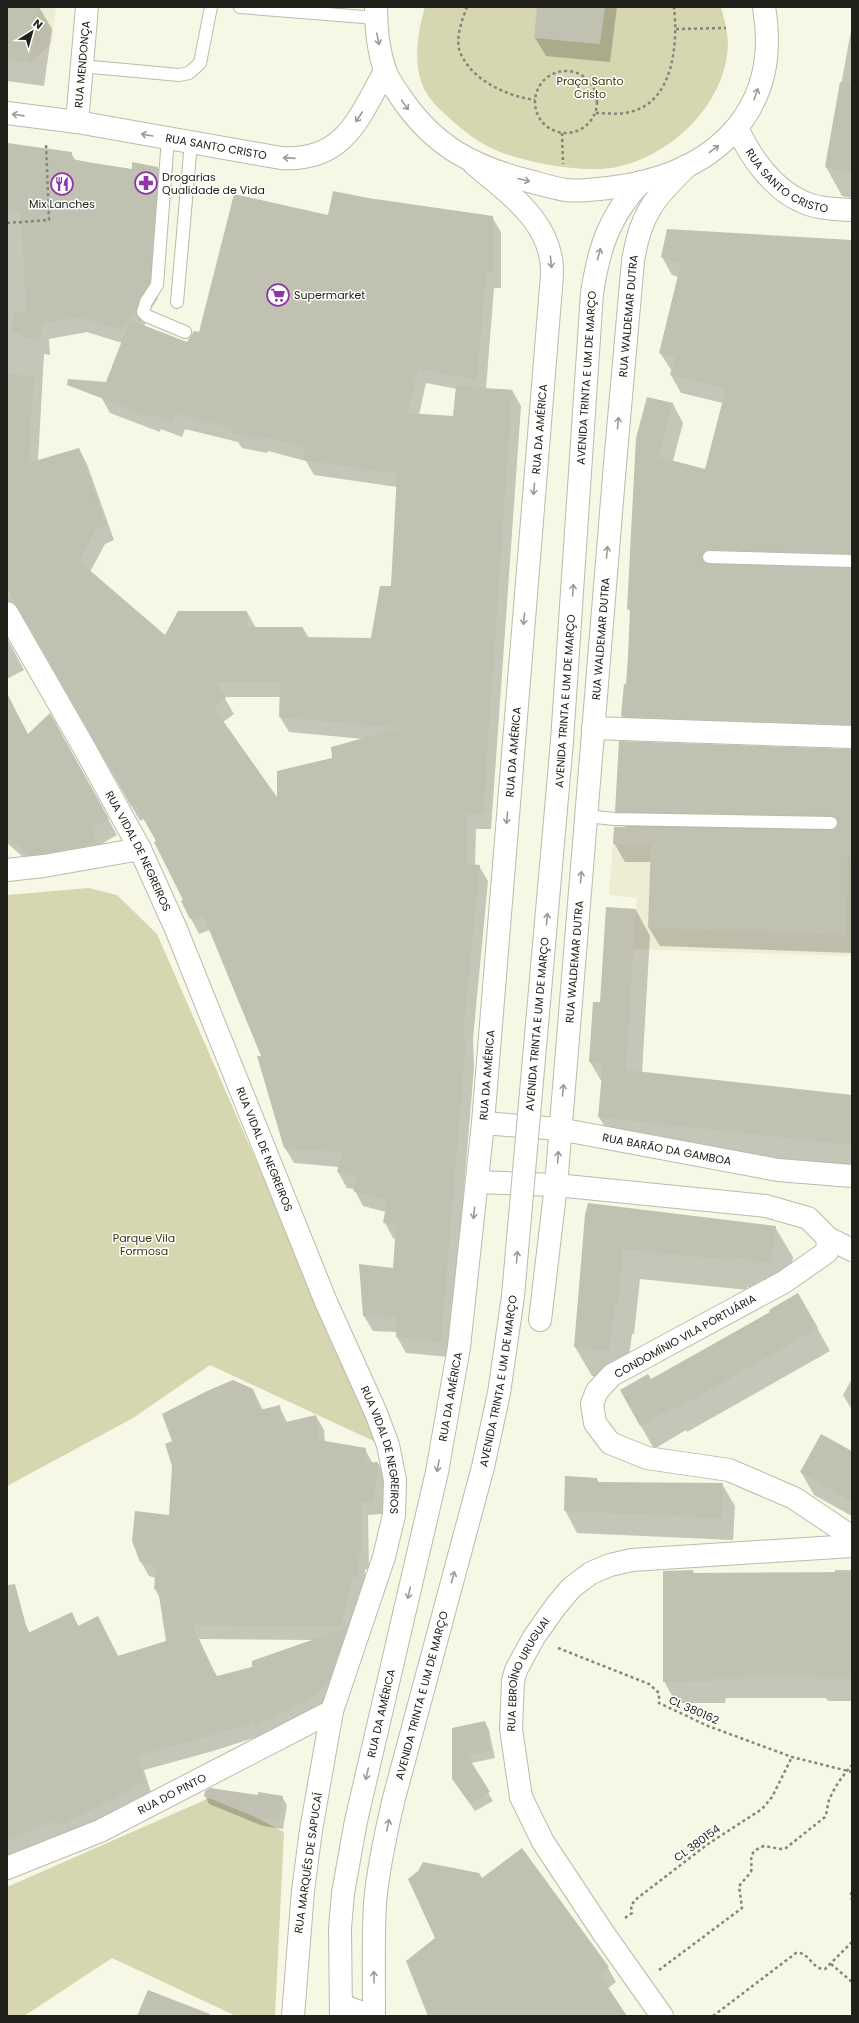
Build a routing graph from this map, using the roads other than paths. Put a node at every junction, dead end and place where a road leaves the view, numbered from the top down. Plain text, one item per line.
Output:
1 (87, 7) edge
2 (211, 7) edge
3 (240, 7) edge
4 (764, 7) edge
5 (376, 12) edge
6 (81, 66) junction
7 (385, 71) junction
8 (7, 113) edge
9 (76, 122) junction
10 (737, 128) junction
11 (168, 138) junction
12 (191, 142) junction
13 (474, 164) junction
14 (687, 165) junction
15 (641, 182) junction
16 (852, 210) edge
17 (177, 302) dead end
18 (185, 332) dead end
19 (709, 557) dead end
20 (852, 561) edge
21 (7, 613) edge
22 (593, 728) junction
23 (852, 737) edge
24 (586, 816) junction
25 (831, 823) dead end
26 (140, 849) junction
27 (7, 870) edge
28 (483, 1123) junction
29 (560, 1129) junction
30 (852, 1176) edge
31 (477, 1182) junction
32 (556, 1185) junction
33 (828, 1238) junction
34 (852, 1250) edge
35 (540, 1320) dead end
36 (852, 1537) edge
37 (852, 1546) edge
38 (332, 1711) junction
39 (7, 1868) edge
40 (341, 2011) edge
41 (293, 2016) edge
42 (371, 2016) edge
43 (374, 2016) edge
44 (662, 2016) edge

1 - 6 street, RUA MENDONÇA
2 - 6 lane
3 - 5 lane
10 -> 4 street
5 -> 7 street
6 - 9 street, RUA MENDONÇA
7 -> 12 street, RUA SANTO CRISTO
7 -> 13 street
9 -> 8 street, RUA SANTO CRISTO
11 -> 9 street, RUA SANTO CRISTO
14 -> 10 street
10 - 16 street, RUA SANTO CRISTO
11 - 12 street, RUA SANTO CRISTO
11 - 18 lane
12 - 17 lane
13 -> 15 street
13 -> 28 street, RUA DA AMÉRICA
14 - 15 street
22 -> 14 street, RUA WALDEMAR DUTRA
43 -> 15 street, AVENIDA TRINTA E UM DE MARÇO, bridge
19 - 20 lane
21 - 26 street, RUA VIDAL DE NEGREIROS
22 - 23 street
22 - 24 street, RUA WALDEMAR DUTRA
24 - 25 lane
29 -> 24 street, RUA WALDEMAR DUTRA
26 - 27 street
26 - 38 street, RUA VIDAL DE NEGREIROS
28 - 29 street, RUA BARÃO DA GAMBOA
28 - 31 street, RUA DA AMÉRICA
29 - 30 street, RUA BARÃO DA GAMBOA
32 -> 29 street, RUA WALDEMAR DUTRA
31 - 32 street
31 -> 40 street, RUA DA AMÉRICA
32 - 33 street
32 - 35 street, RUA WALDEMAR DUTRA
33 - 34 street
33 - 36 street, CONDOMÍNIO VILA PORTUÁRIA
37 - 44 street, RUA EBROÍNO URUGUAI
38 - 39 street, RUA DO PINTO
38 - 41 street, RUA MARQUÊS DE SAPUCAÍ
40 - 42 street, RUA DA AMÉRICA

